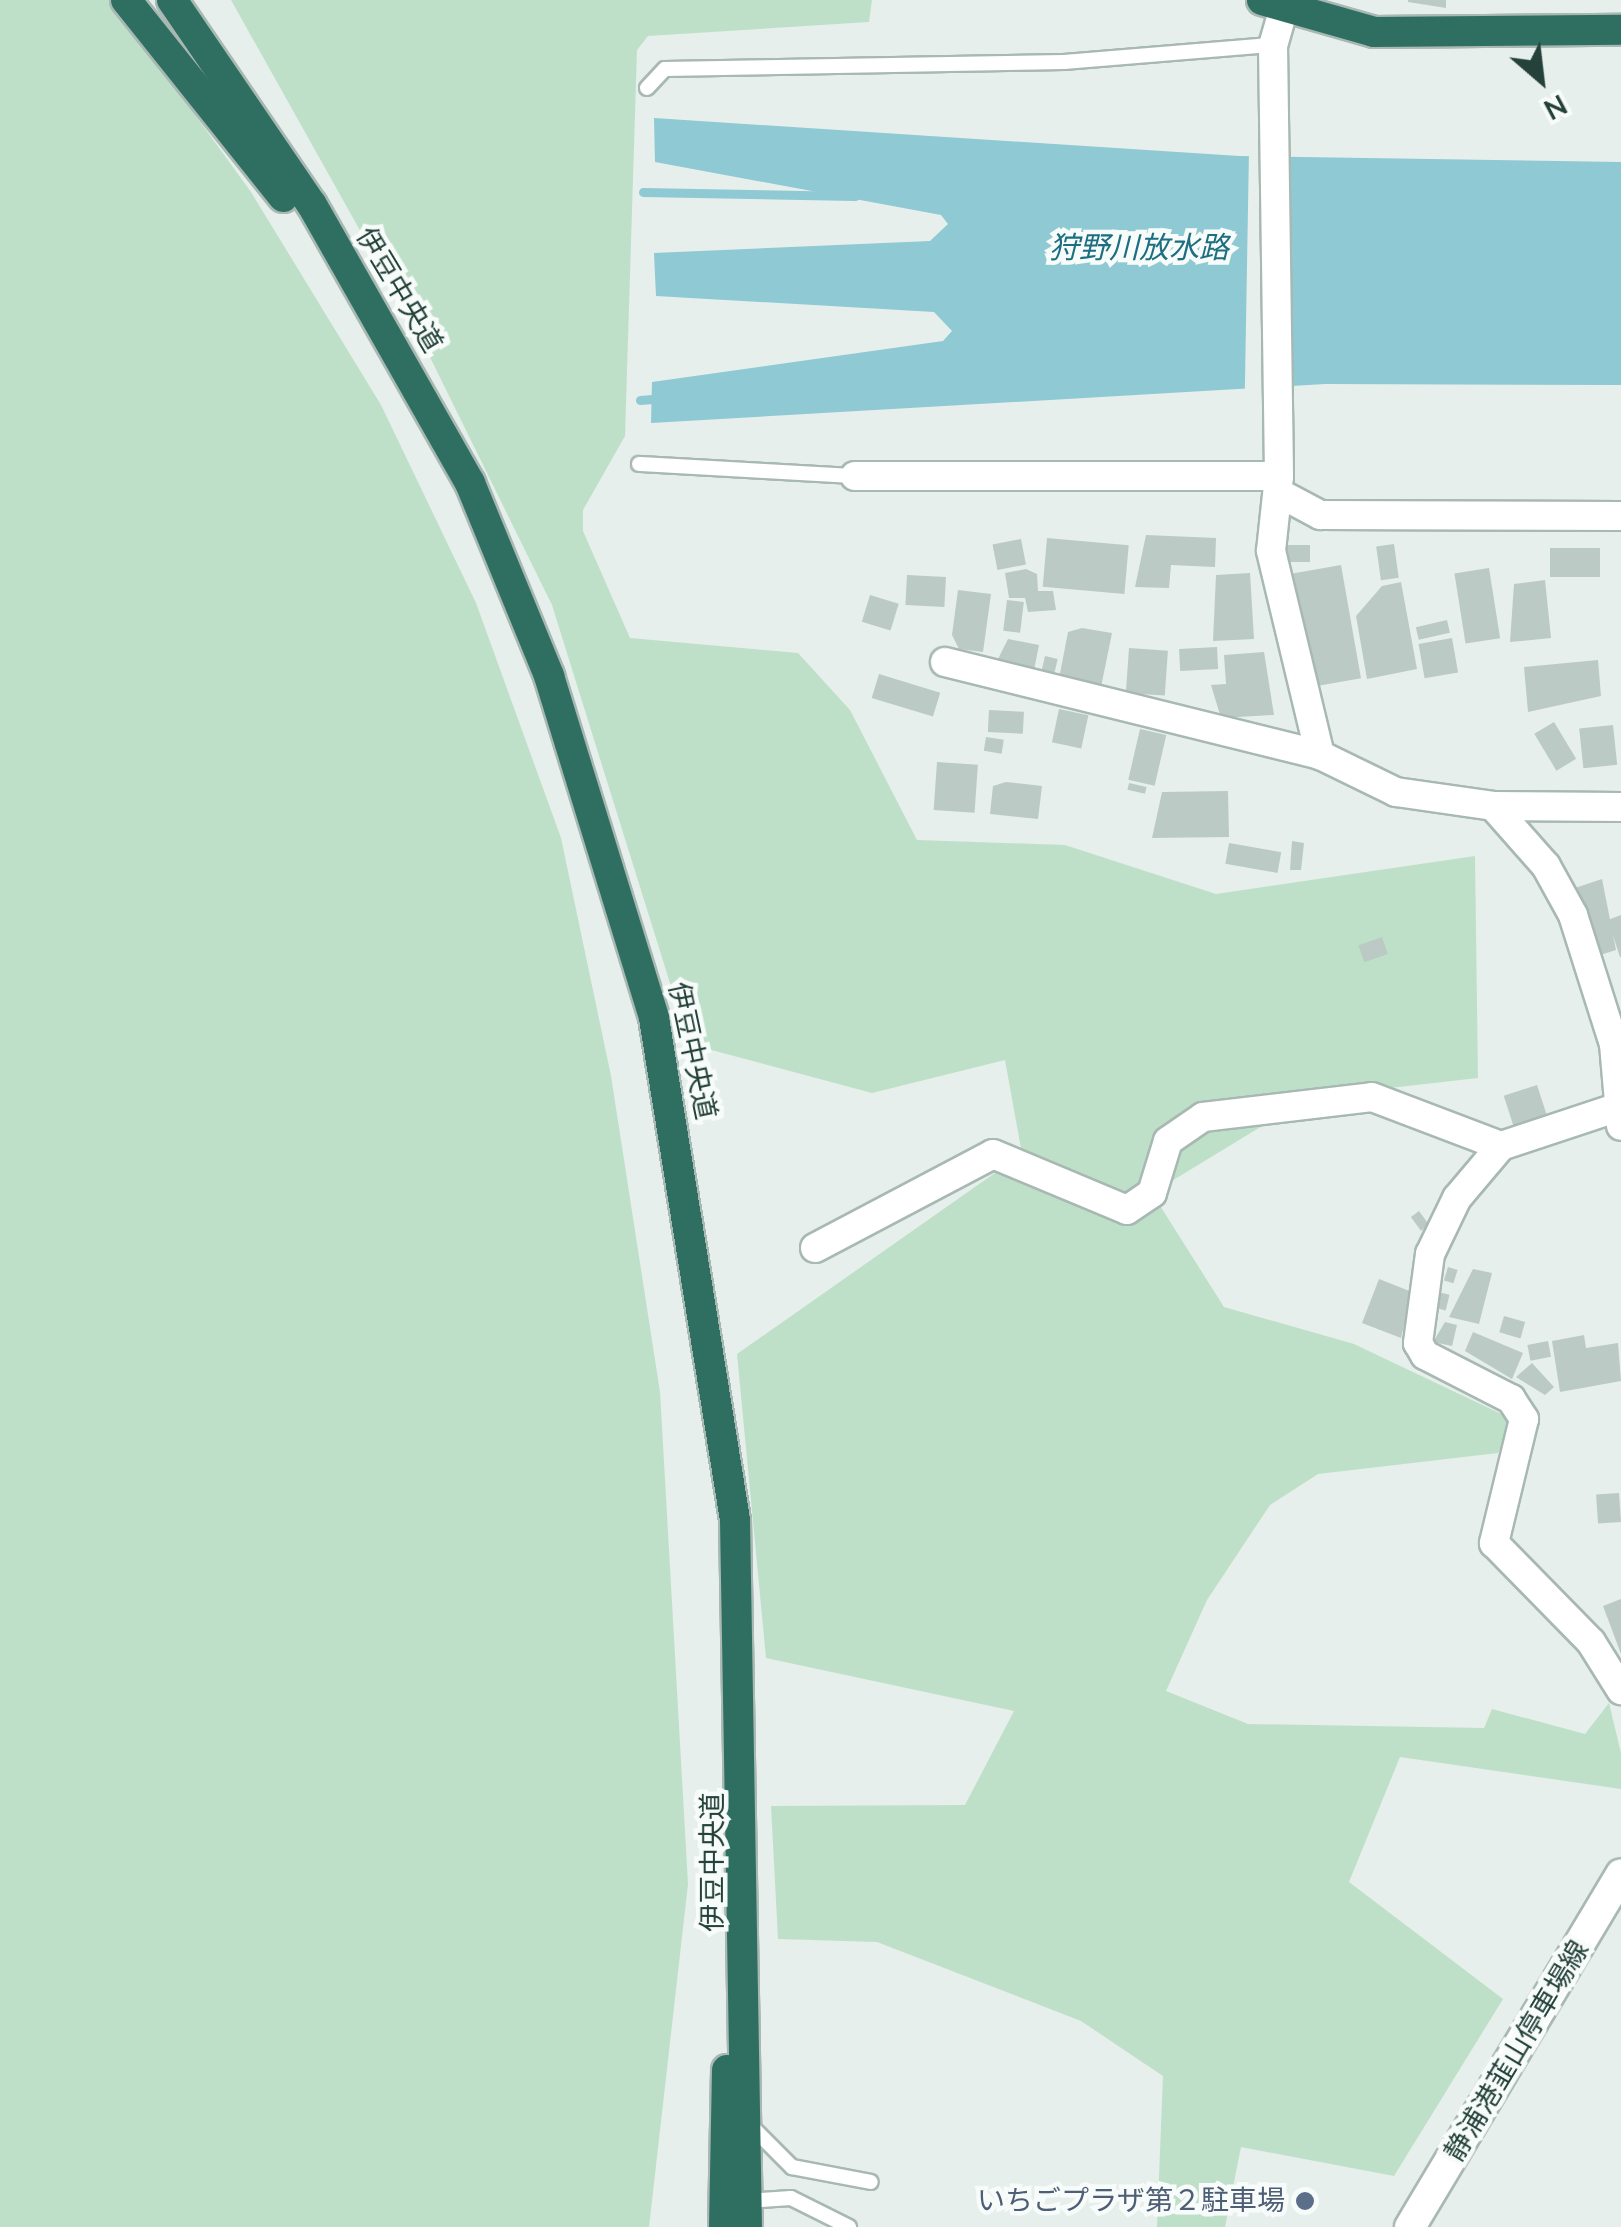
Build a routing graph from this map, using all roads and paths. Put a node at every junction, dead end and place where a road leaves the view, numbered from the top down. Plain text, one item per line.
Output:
1 (126, 0) edge
2 (156, 0) edge
3 (172, 0) edge
4 (196, 0) edge
5 (1273, 5) edge
6 (1621, 30) edge
7 (1274, 45) junction
8 (648, 88) dead end
9 (297, 201) junction
10 (639, 464) dead end
11 (1278, 475) junction
12 (855, 476) joint
13 (1621, 516) edge
14 (945, 662) dead end
15 (1320, 756) junction
16 (1493, 806) junction
17 (1621, 808) edge
18 (1620, 1116) edge
19 (1501, 1146) junction
20 (815, 1248) dead end
21 (1621, 1690) edge
22 (1621, 1874) edge
23 (747, 2114) junction
24 (871, 2182) dead end
25 (743, 2218) edge
26 (724, 2227) edge
27 (849, 2227) edge
28 (1410, 2227) edge

1 - 9 highway
2 - 9 highway, 伊豆中央道
3 - 9 highway, 伊豆中央道
4 - 9 highway
5 - 6 highway
5 - 7 street
7 - 8 lane
7 - 11 street
9 - 23 highway, 伊豆中央道
9 - 26 highway, 伊豆中央道
10 - 12 lane
11 - 12 street
11 - 13 street
11 - 15 street
14 - 15 street
15 - 16 street
16 - 17 street
16 - 18 street
18 - 19 street
19 - 20 street
19 - 21 street
22 - 28 main road, 静浦港韮山停車場線
23 - 24 lane
23 - 25 highway, 伊豆中央道
25 - 27 lane

